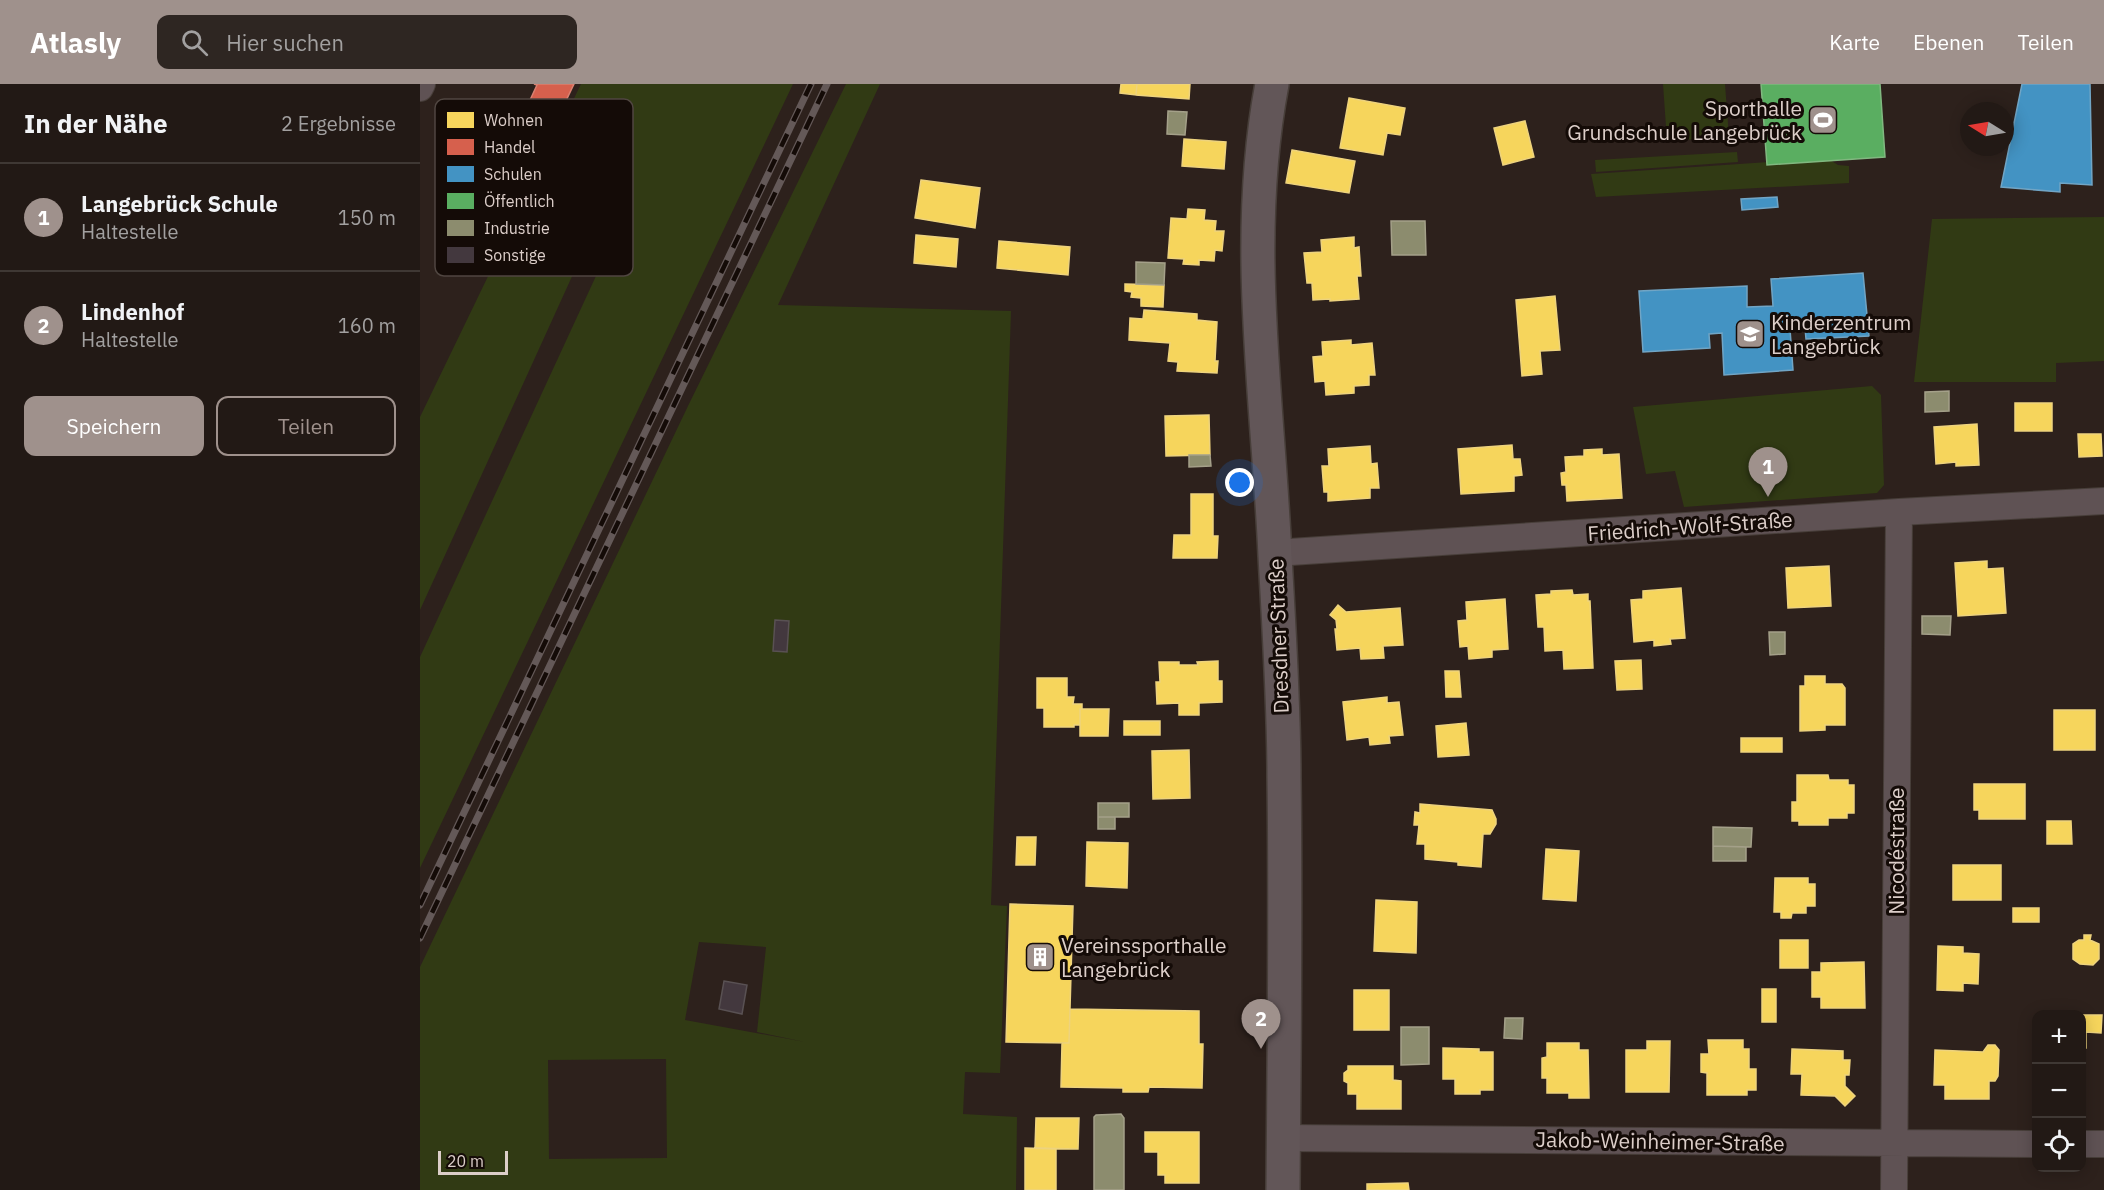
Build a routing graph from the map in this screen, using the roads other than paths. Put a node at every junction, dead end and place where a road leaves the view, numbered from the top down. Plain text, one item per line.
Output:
1 (1272, 84) edge
2 (2104, 501) edge
3 (1899, 512) junction
4 (1275, 553) junction
5 (1283, 1138) junction
6 (1894, 1143) junction
7 (2032, 1144) edge
8 (2086, 1144) edge
9 (2104, 1144) edge
10 (1283, 1190) edge
11 (1894, 1190) edge

1 - 4 main road, Dresdner Straße
2 - 3 street, Friedrich-Wolf-Straße
3 - 4 street, Friedrich-Wolf-Straße
3 - 6 street, Nicodéstraße
4 - 5 main road, Dresdner Straße
5 - 6 street, Jakob-Weinheimer-Straße
5 - 10 main road, Dresdner Straße
6 - 7 street, Jakob-Weinheimer-Straße
6 - 11 street, Nicodéstraße
8 - 9 street

